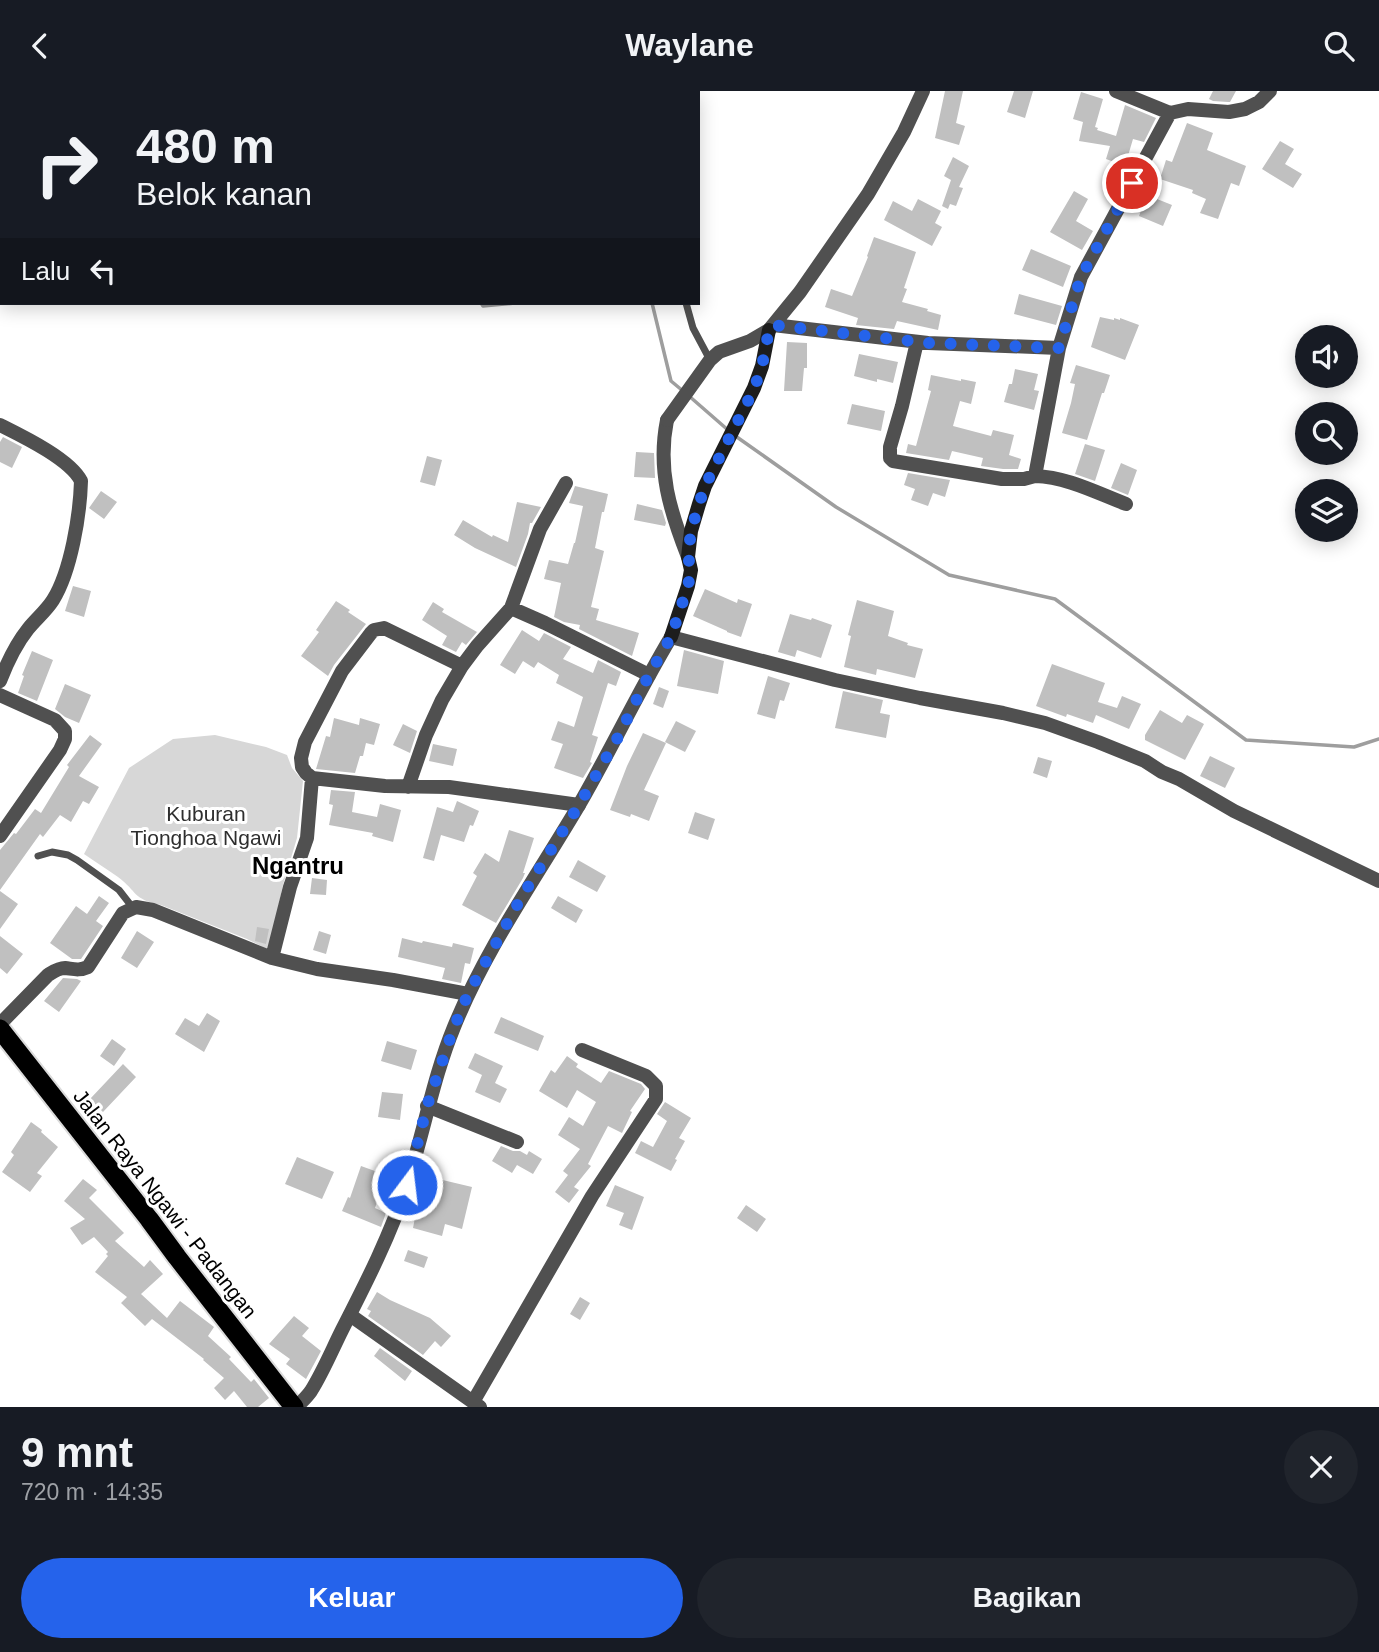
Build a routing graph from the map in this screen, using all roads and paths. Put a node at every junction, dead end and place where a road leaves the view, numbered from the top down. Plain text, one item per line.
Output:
1 (923, 91) edge
2 (1116, 91) edge
3 (1270, 91) edge
4 (1170, 113) junction
5 (687, 305) edge
6 (771, 328) junction
7 (918, 342) junction
8 (1059, 348) junction
9 (705, 365) junction
10 (0, 425) edge
11 (1035, 477) junction
12 (566, 483) dead end
13 (1126, 505) dead end
14 (688, 557) junction
15 (510, 608) junction
16 (671, 637) junction
17 (462, 666) junction
18 (649, 675) junction
19 (0, 681) edge
20 (0, 695) edge
21 (312, 778) junction
22 (408, 786) junction
23 (579, 805) junction
24 (0, 836) edge
25 (38, 856) dead end
26 (1379, 881) edge
27 (133, 908) junction
28 (272, 958) junction
29 (468, 994) junction
30 (0, 1027) edge
31 (582, 1050) dead end
32 (427, 1106) junction
33 (517, 1142) dead end
34 (350, 1315) junction
35 (477, 1404) edge
36 (295, 1407) edge

1 - 6 street
2 - 4 street
3 - 4 street
4 - 8 street
5 - 9 lane
6 - 7 street
6 - 9 street
6 - 14 main road
7 - 8 street
7 - 11 street
8 - 11 street
9 - 14 street
10 - 19 street
11 - 13 street
12 - 15 street
14 - 16 main road
15 - 17 street
15 - 18 street
16 - 18 street
16 - 26 street
17 - 21 street
17 - 22 street
18 - 23 street
20 - 24 street
21 - 22 street
21 - 28 street
22 - 23 street
23 - 29 street
25 - 27 lane
27 - 28 street
27 - 30 street
28 - 29 street
29 - 32 street
30 - 36 highway, Jalan Raya Ngawi - Padangan
31 - 35 street
32 - 33 street
32 - 34 street
34 - 35 street
34 - 36 street

